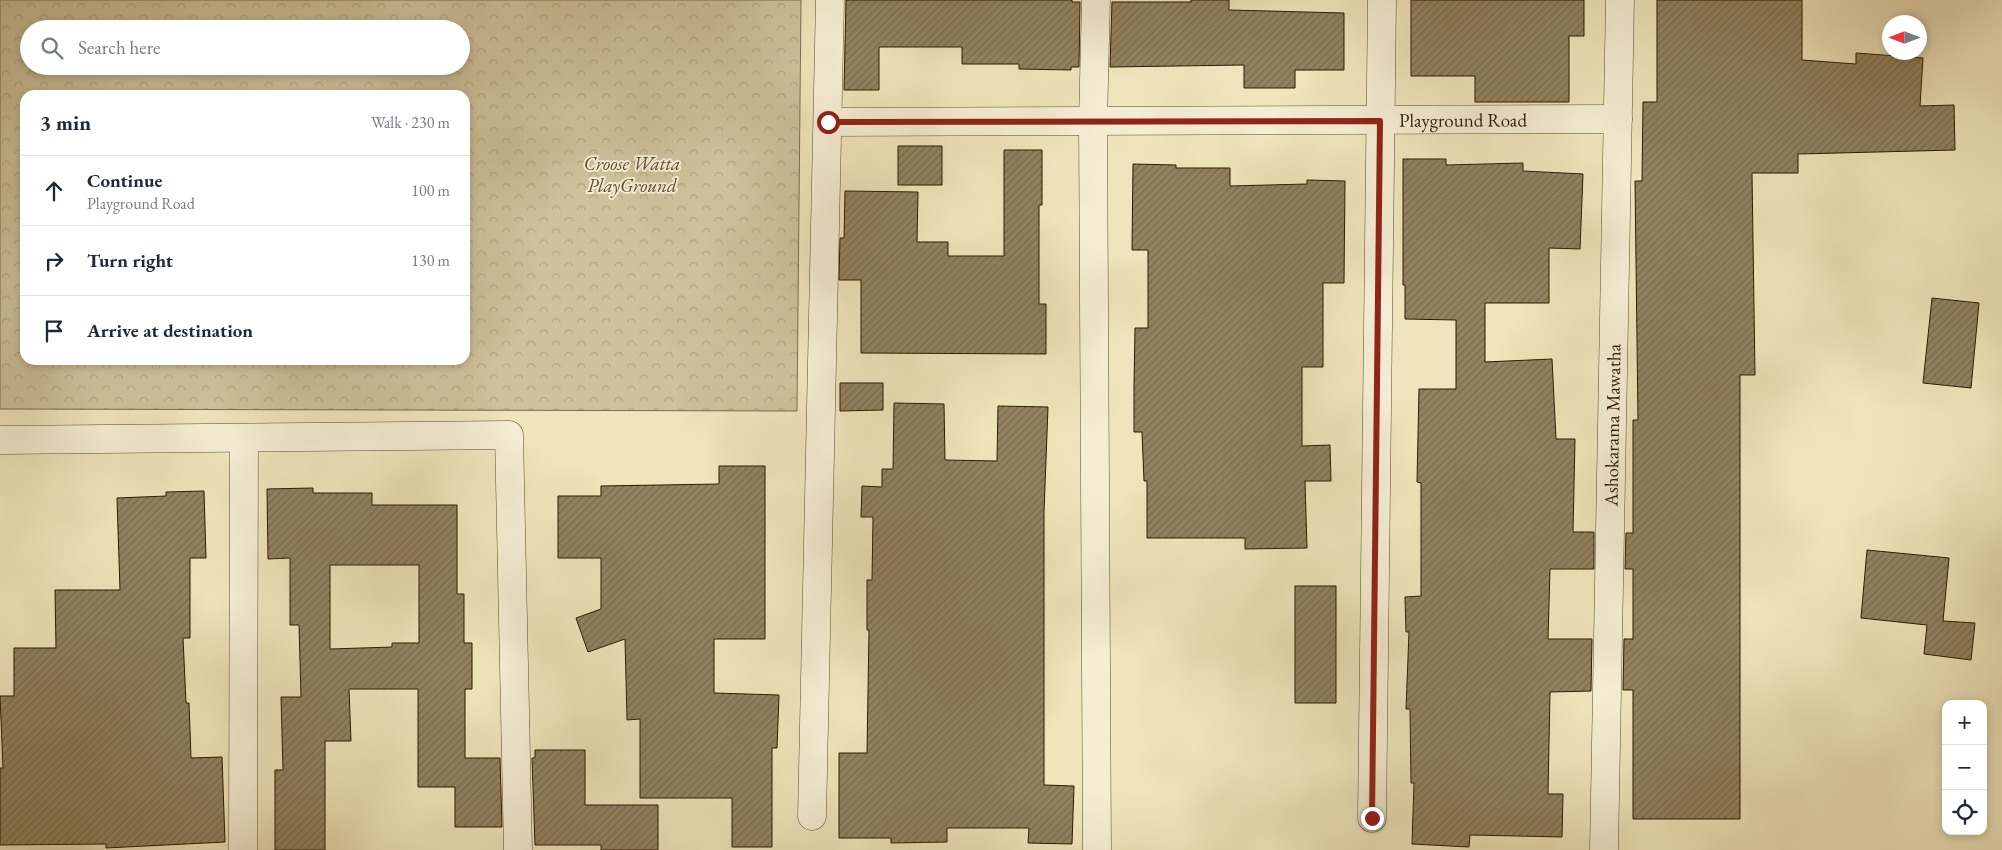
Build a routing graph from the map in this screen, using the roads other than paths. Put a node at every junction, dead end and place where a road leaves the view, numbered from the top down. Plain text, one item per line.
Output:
1 (830, 0) edge
2 (1096, 0) edge
3 (1382, 0) edge
4 (1620, 0) edge
5 (1618, 119) junction
6 (1094, 121) junction
7 (1380, 121) junction
8 (828, 122) junction
9 (244, 438) junction
10 (0, 440) edge
11 (812, 816) dead end
12 (1372, 818) dead end
13 (243, 850) edge
14 (518, 850) edge
15 (1097, 850) edge
16 (1604, 850) edge

1 - 8 street
2 - 6 street
3 - 7 street
4 - 5 street, Ashokarama Mawatha
5 - 7 street, Playground Road
5 - 16 street, Ashokarama Mawatha
6 - 7 street, Playground Road
6 - 8 street, Playground Road
6 - 15 street
7 - 12 street
8 - 11 street
9 - 10 street
9 - 13 street
9 - 14 street

